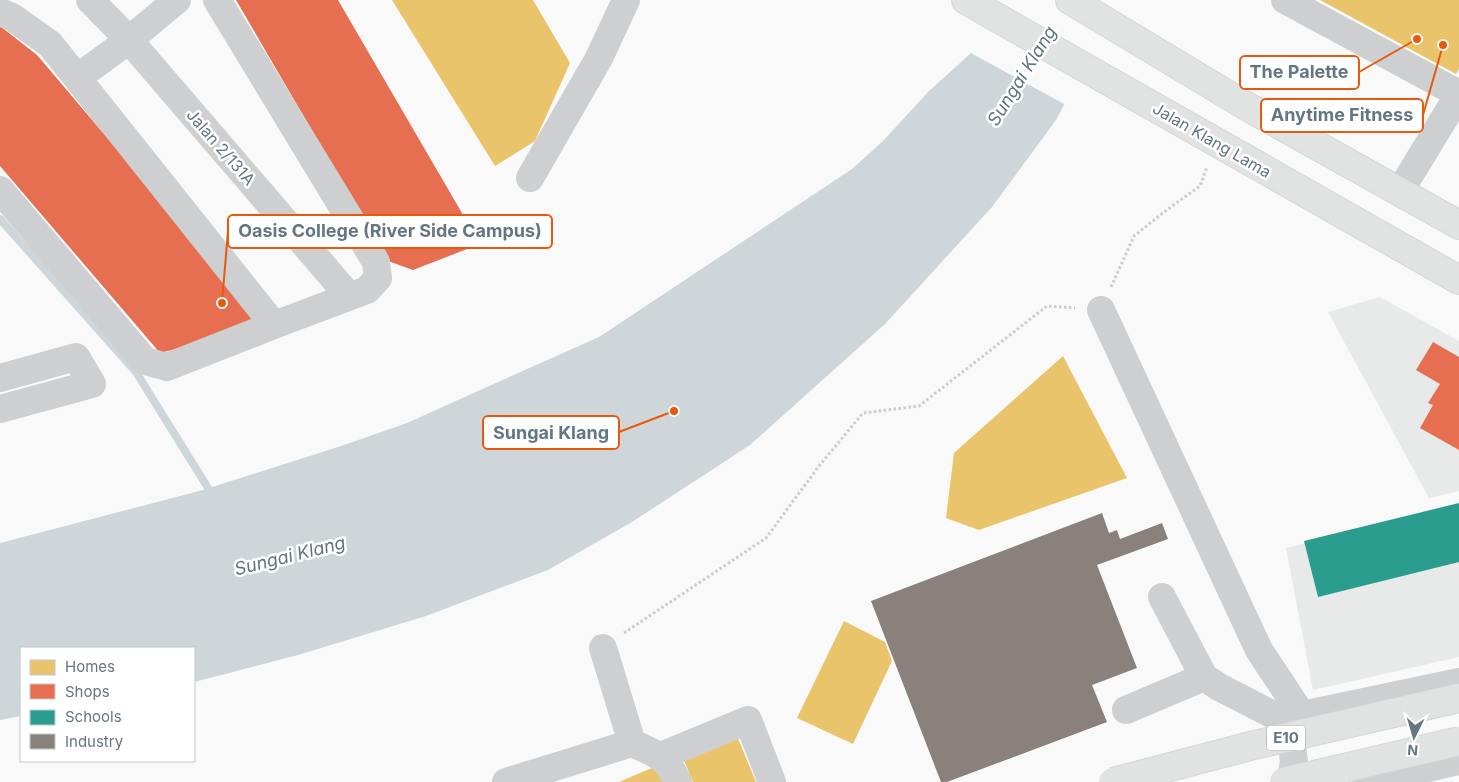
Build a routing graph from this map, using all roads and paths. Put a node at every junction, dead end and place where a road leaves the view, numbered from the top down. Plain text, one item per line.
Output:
1 (90, 0) edge
2 (177, 0) edge
3 (217, 0) edge
4 (626, 0) edge
5 (966, 0) edge
6 (1070, 0) edge
7 (1285, 0) edge
8 (0, 12) edge
9 (130, 40) junction
10 (77, 78) junction
11 (1459, 94) edge
12 (1215, 155) junction
13 (530, 178) dead end
14 (0, 190) edge
15 (1400, 191) junction
16 (1454, 219) edge
17 (1459, 280) edge
18 (349, 296) junction
19 (1101, 310) junction
20 (274, 325) junction
21 (0, 378) edge
22 (0, 409) edge
23 (1162, 597) dead end
24 (603, 648) joint
25 (1204, 677) junction
26 (1459, 682) edge
27 (1459, 698) edge
28 (1126, 710) dead end
29 (1299, 721) junction
30 (1459, 741) edge
31 (632, 742) junction
32 (661, 756) junction
33 (1459, 761) edge
34 (1294, 777) edge
35 (506, 782) edge
36 (678, 782) edge
37 (772, 782) edge
38 (1113, 782) edge
39 (1366, 782) edge

1 - 9 street, Jalan 2/131A
2 - 9 street
3 - 18 street
4 - 13 street
5 - 12 main road, Jalan Klang Lama
6 - 15 main road
7 - 11 street
8 - 10 street
9 - 10 street
9 - 18 street, Jalan 2/131A
10 - 20 street
11 - 15 street
12 - 17 main road, Jalan Klang Lama
12 - 19 path
14 - 20 street
15 - 16 main road
18 - 20 street
19 - 24 path
19 - 29 street
21 - 22 street
23 - 25 street
24 - 31 street
25 - 28 street
25 - 29 street
26 - 29 street
27 - 38 main road, E10, bridge
29 - 34 street
30 - 34 main road, bridge
31 - 32 street
31 - 35 street
32 - 36 street
32 - 37 street
33 - 39 street

